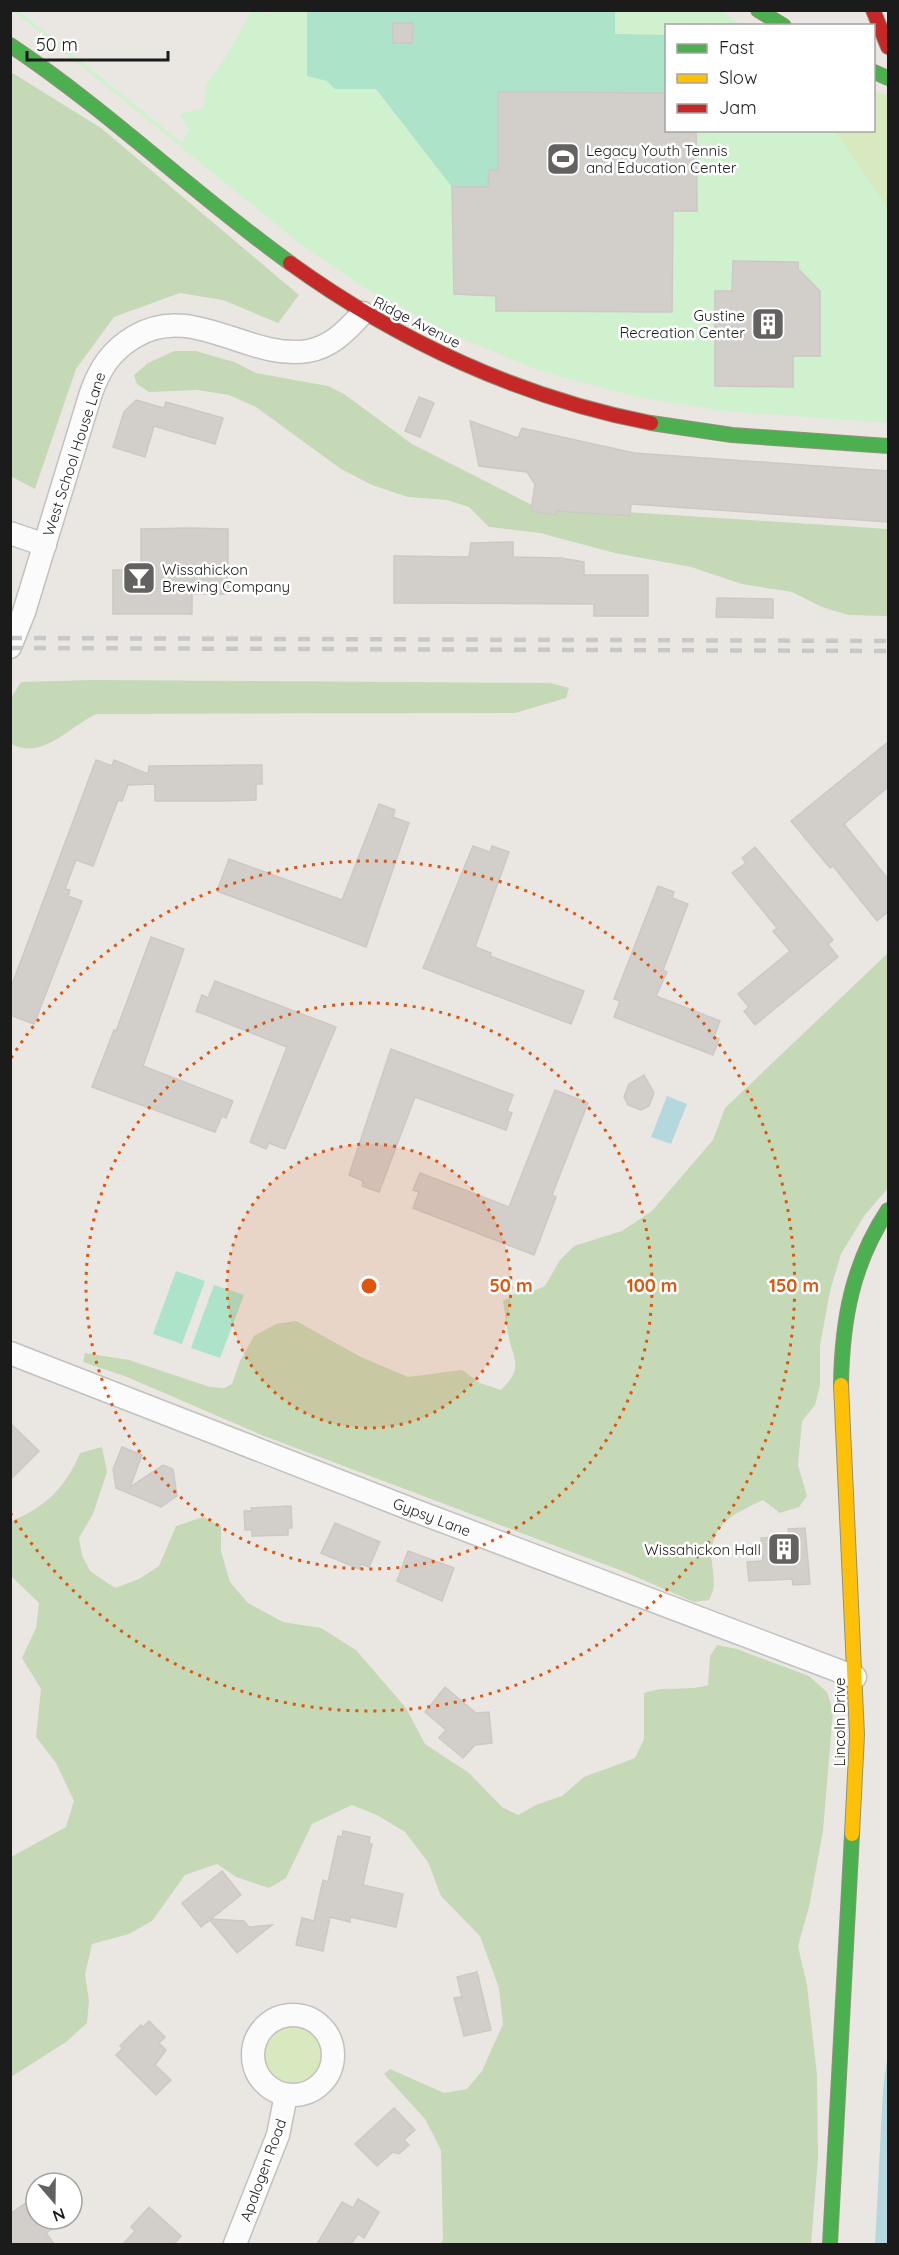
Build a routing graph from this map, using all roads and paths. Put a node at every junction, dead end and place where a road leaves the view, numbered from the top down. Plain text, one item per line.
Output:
1 (758, 10) edge
2 (873, 10) edge
3 (781, 24) edge
4 (10, 45) edge
5 (888, 47) edge
6 (363, 313) junction
7 (888, 446) edge
8 (10, 533) edge
9 (45, 545) junction
10 (10, 647) edge
11 (888, 1210) edge
12 (10, 1353) edge
13 (855, 1677) junction
14 (286, 2095) dead end
15 (235, 2244) edge
16 (830, 2244) edge

1 - 3 main road
2 - 5 main road
4 - 6 main road, Ridge Avenue
6 - 7 main road, Ridge Avenue
6 - 9 street, West School House Lane
8 - 9 street
9 - 10 street, West School House Lane
11 - 13 main road, Lincoln Drive
12 - 13 street, Gypsy Lane
13 - 16 main road, Lincoln Drive
14 - 15 street, Apalogen Road

